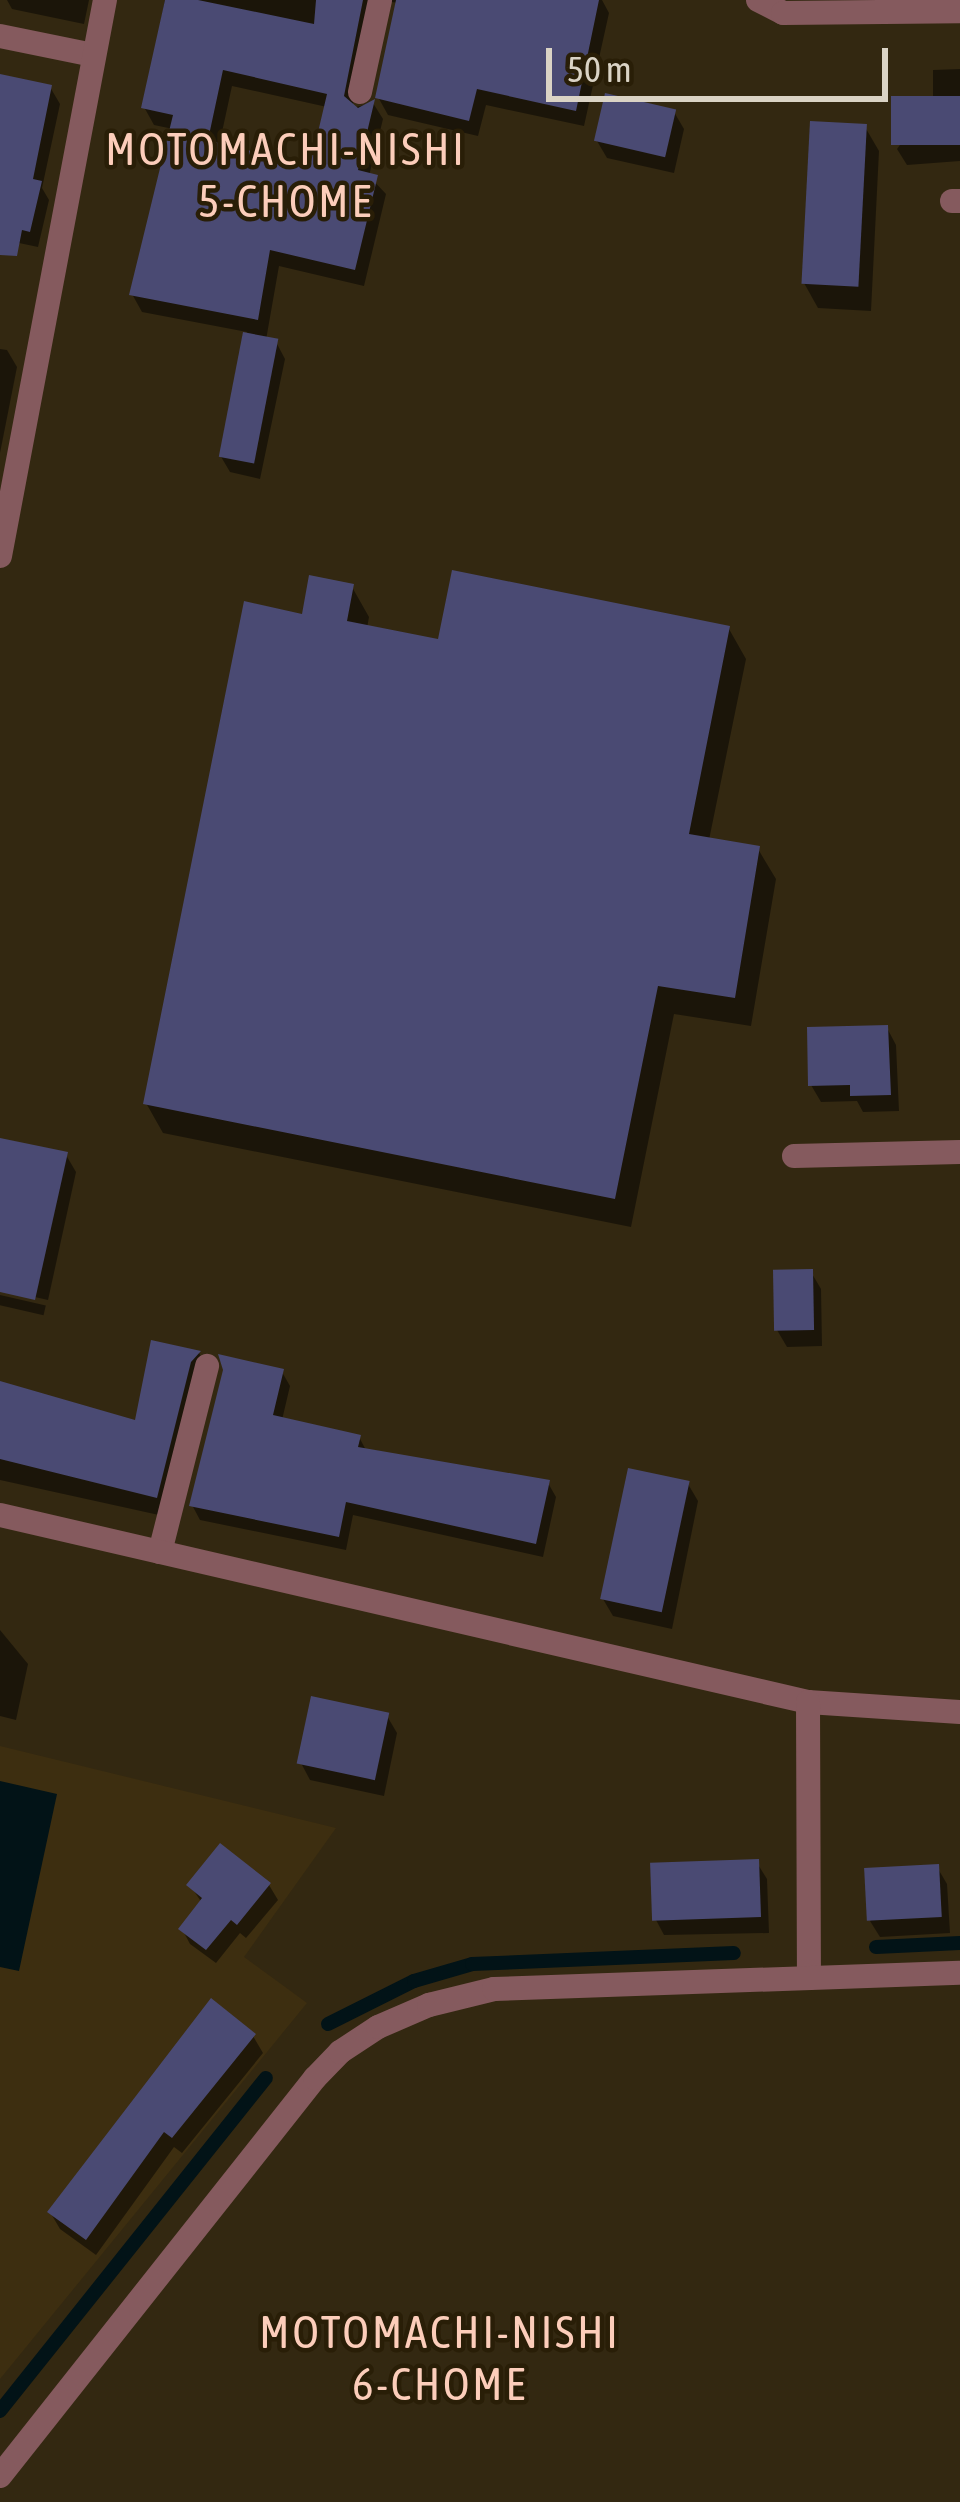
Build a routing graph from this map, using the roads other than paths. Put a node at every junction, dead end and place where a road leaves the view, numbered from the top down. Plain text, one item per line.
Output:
1 (105, 0) edge
2 (380, 0) edge
3 (758, 0) edge
4 (960, 11) edge
5 (0, 36) edge
6 (93, 55) junction
7 (360, 92) dead end
8 (0, 556) edge
9 (960, 1152) edge
10 (794, 1156) dead end
11 (207, 1366) dead end
12 (0, 1514) edge
13 (160, 1552) junction
14 (808, 1702) junction
15 (960, 1712) edge
16 (960, 1973) edge
17 (809, 1978) junction
18 (0, 2476) edge

1 - 6 street
2 - 7 street
3 - 4 street
5 - 6 street
6 - 8 street
9 - 10 street
11 - 13 street
12 - 13 street
13 - 14 street
14 - 15 street
14 - 17 street
16 - 17 street
17 - 18 street

